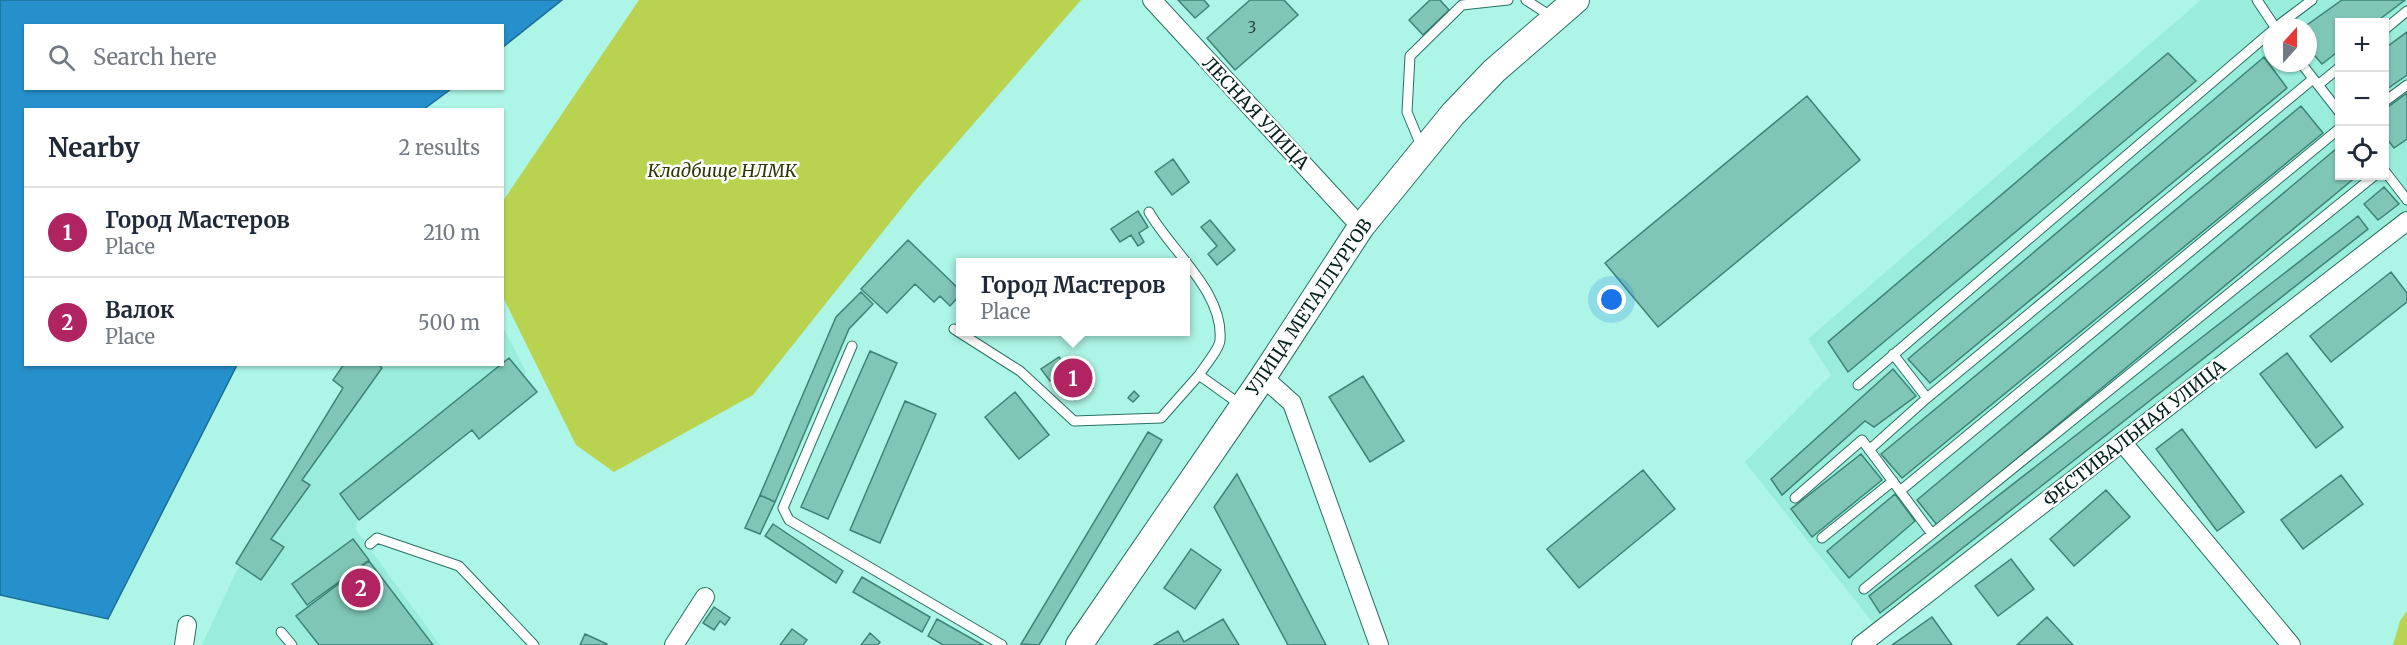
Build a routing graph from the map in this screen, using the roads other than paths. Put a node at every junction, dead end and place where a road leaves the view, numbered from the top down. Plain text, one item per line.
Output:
1 (1152, 0) edge
2 (1508, 0) edge
3 (1526, 0) edge
4 (1576, 0) edge
5 (2257, 0) edge
6 (2312, 0) edge
7 (2407, 11) edge
8 (2270, 18) edge
9 (2288, 18) edge
10 (1554, 19) junction
11 (2389, 27) edge
12 (2263, 39) edge
13 (2335, 70) edge
14 (2308, 72) edge
15 (2315, 82) junction
16 (2407, 86) edge
17 (2389, 99) edge
18 (2335, 107) edge
19 (2335, 132) edge
20 (1424, 150) junction
21 (2389, 175) edge
22 (2369, 180) edge
23 (2407, 200) edge
24 (1149, 212) dead end
25 (2407, 221) edge
26 (1361, 226) junction
27 (1182, 258) edge
28 (1190, 268) edge
29 (965, 336) edge
30 (852, 346) dead end
31 (1893, 354) junction
32 (1199, 375) junction
33 (1263, 377) junction
34 (1858, 385) dead end
35 (1927, 398) junction
36 (1243, 407) junction
37 (2122, 442) junction
38 (1869, 450) junction
39 (1893, 481) junction
40 (1900, 491) junction
41 (1795, 498) dead end
42 (1932, 534) junction
43 (1822, 538) dead end
44 (370, 544) dead end
45 (1864, 589) dead end
46 (705, 597) dead end
47 (187, 625) dead end
48 (281, 632) dead end
49 (184, 645) edge
50 (292, 645) edge
51 (534, 645) edge
52 (674, 645) edge
53 (1002, 645) edge
54 (1079, 645) edge
55 (1379, 645) edge
56 (1861, 645) edge
57 (2291, 645) edge

1 - 26 street, ЛЕСНАЯ УЛИЦА
2 - 20 lane
3 - 10 lane
4 - 10 main road, УЛИЦА МЕТАЛЛУРГОВ
5 - 8 lane
6 - 9 lane
7 - 11 lane
10 - 20 main road, УЛИЦА МЕТАЛЛУРГОВ
12 - 31 lane
13 - 15 lane
14 - 15 lane
15 - 18 lane
15 - 35 lane
16 - 17 lane
19 - 40 lane
20 - 26 main road, УЛИЦА МЕТАЛЛУРГОВ
21 - 23 lane
22 - 42 lane
24 - 27 lane
25 - 37 street, ФЕСТИВАЛЬНАЯ УЛИЦА
26 - 33 main road, УЛИЦА МЕТАЛЛУРГОВ
28 - 32 lane
29 - 32 lane
30 - 53 lane
31 - 34 lane
31 - 35 lane
32 - 36 lane
33 - 36 main road, УЛИЦА МЕТАЛЛУРГОВ
33 - 55 street
35 - 38 lane
36 - 54 main road, УЛИЦА МЕТАЛЛУРГОВ
37 - 56 street, ФЕСТИВАЛЬНАЯ УЛИЦА
37 - 57 street
38 - 39 lane
38 - 41 lane
39 - 40 lane
39 - 43 lane
40 - 42 lane
42 - 45 lane
44 - 51 lane
46 - 52 street
47 - 49 street
48 - 50 lane

